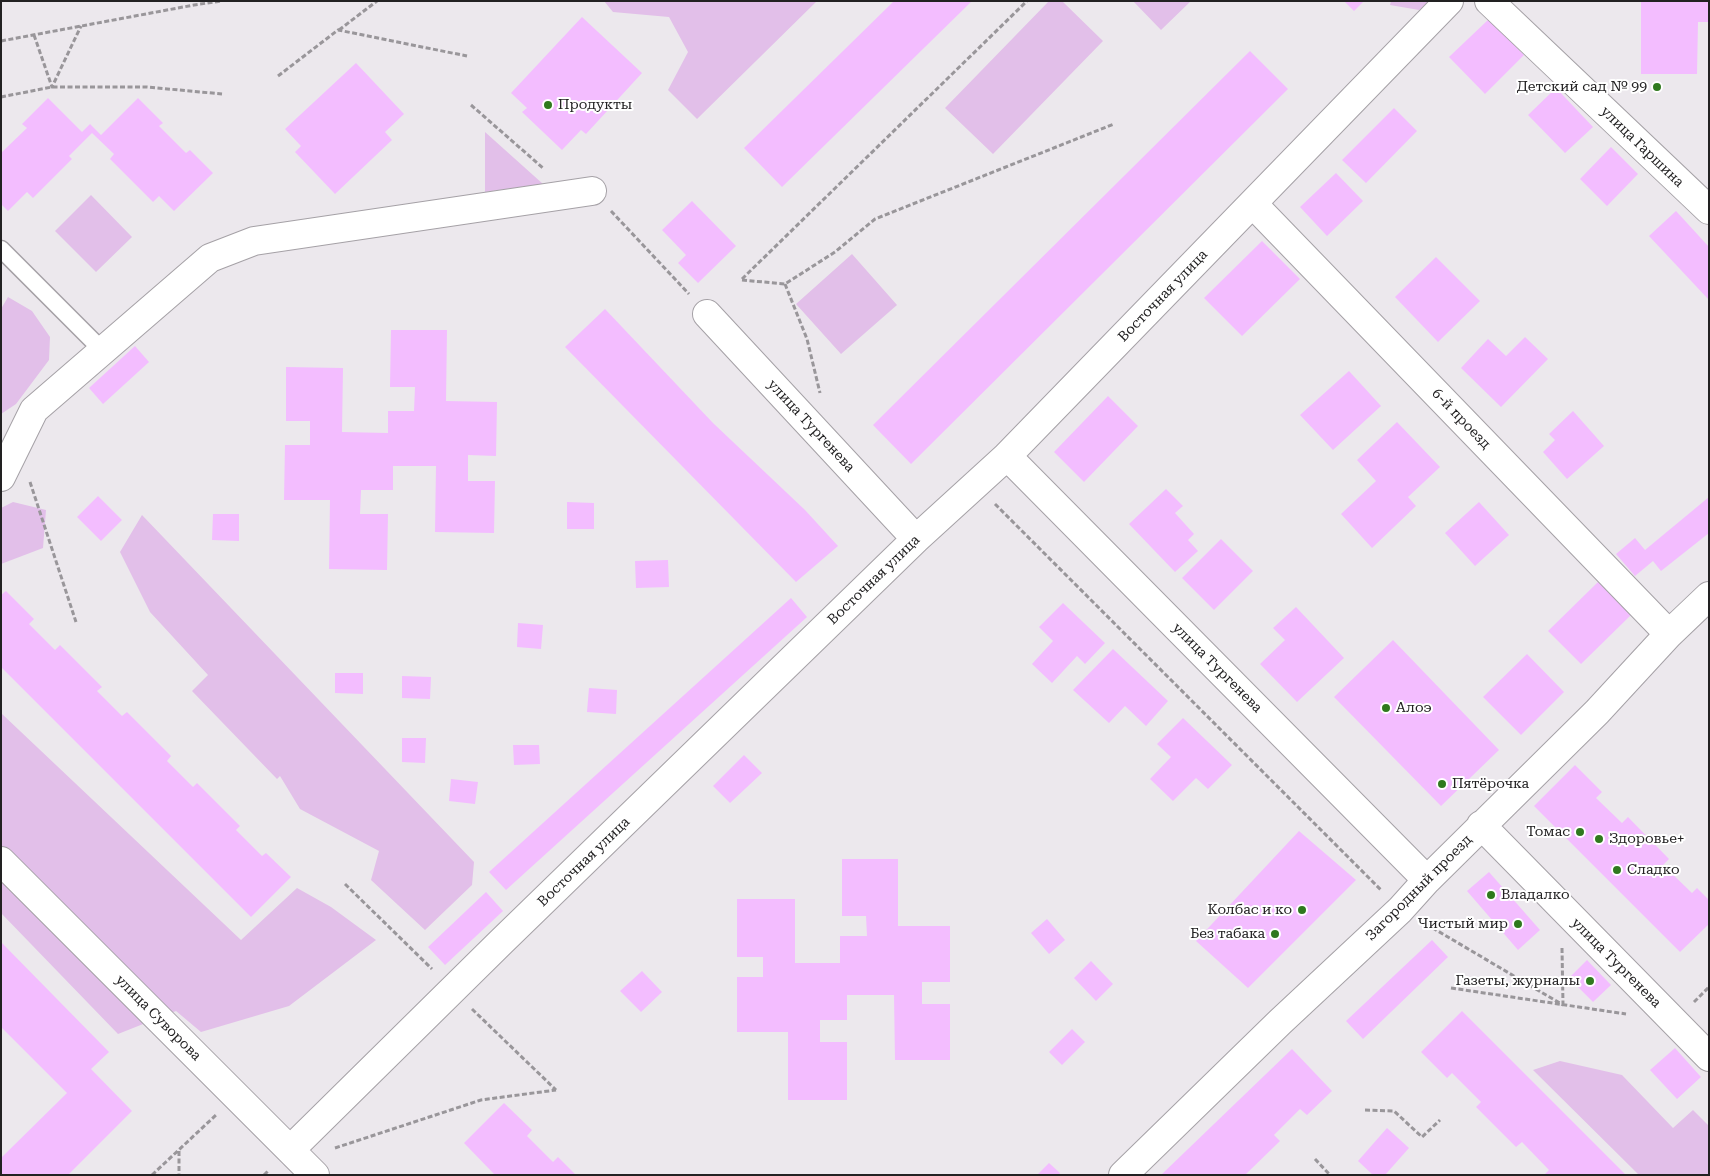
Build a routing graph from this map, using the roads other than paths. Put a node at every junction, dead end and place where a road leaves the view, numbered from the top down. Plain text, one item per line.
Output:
1 (1449, 1) edge
2 (1489, 1) edge
3 (582, 192) road end
4 (1253, 204) junction
5 (1709, 210) edge
6 (1, 249) edge
7 (707, 314) road end
8 (103, 351) junction
9 (1007, 456) junction
10 (14, 475) edge
11 (916, 539) junction
12 (1709, 596) edge
13 (1669, 634) junction
14 (1481, 825) junction
15 (1, 861) edge
16 (1427, 880) junction
17 (1709, 1057) edge
18 (290, 1150) junction
19 (315, 1175) edge
20 (1123, 1175) edge

1 - 4 street, Восточная улица
2 - 5 street, улица Гаршина
3 - 8 street
4 - 9 street, Восточная улица
4 - 13 street, 6-й проезд
6 - 8 lane
7 - 11 street, улица Тургенева
8 - 10 street
9 - 11 street, Восточная улица
9 - 16 street, улица Тургенева
11 - 18 street, Восточная улица
12 - 13 street, Загородный проезд
13 - 14 street, Загородный проезд
14 - 16 street, Загородный проезд
14 - 17 street, улица Тургенева
15 - 18 street, улица Суворова
16 - 20 street, Загородный проезд
18 - 19 street, улица Суворова

